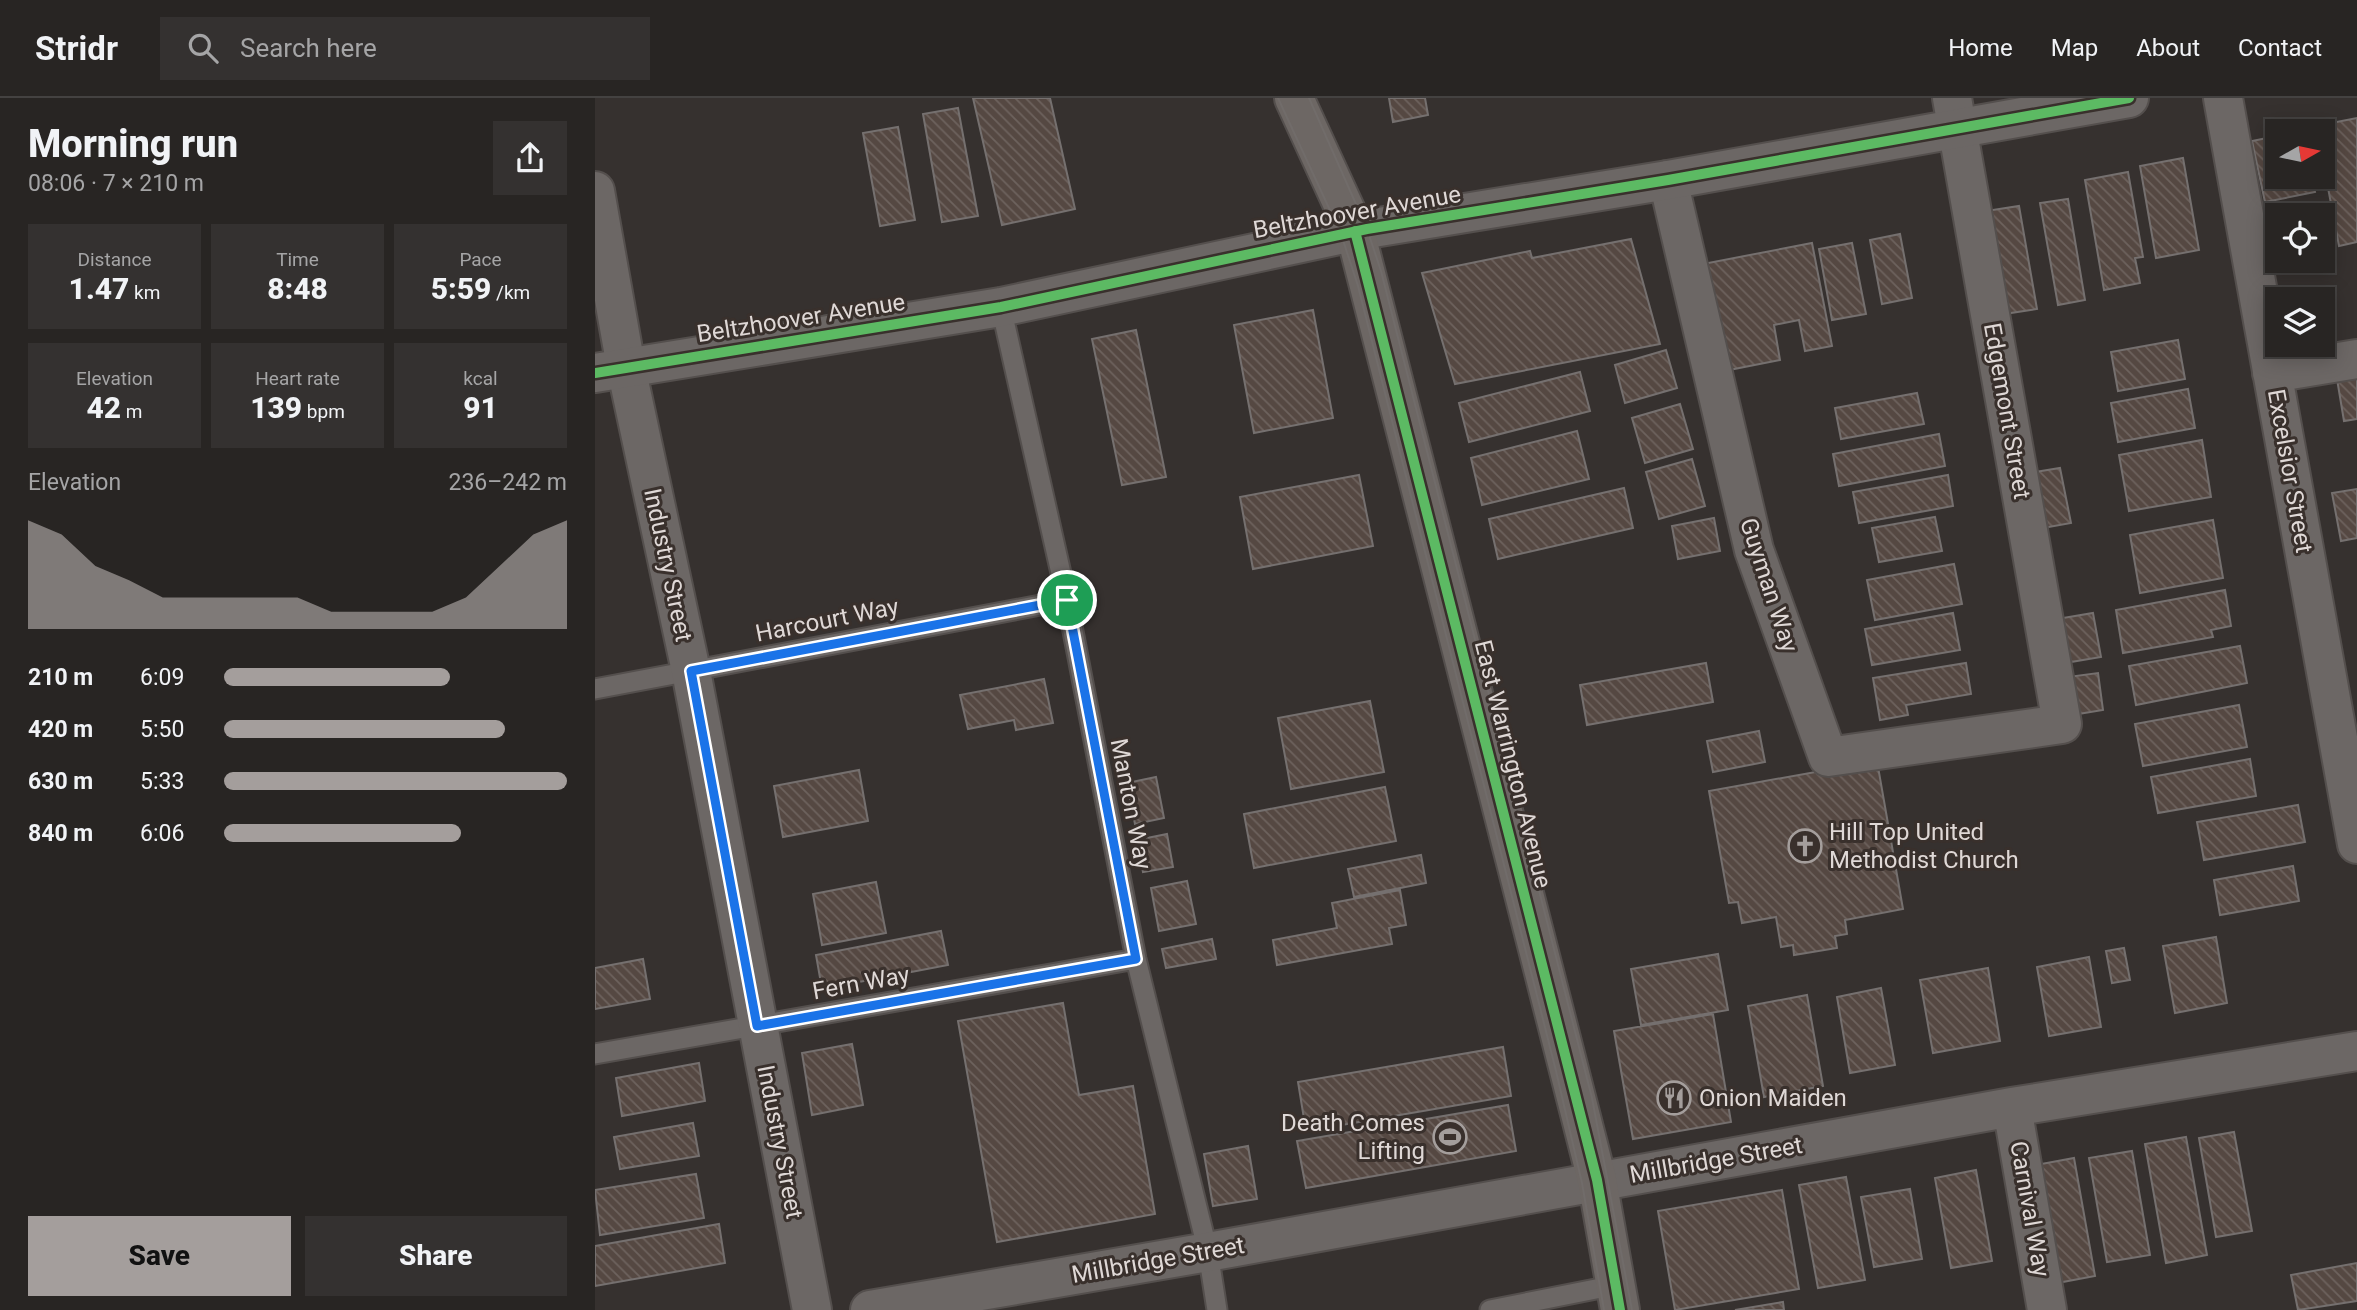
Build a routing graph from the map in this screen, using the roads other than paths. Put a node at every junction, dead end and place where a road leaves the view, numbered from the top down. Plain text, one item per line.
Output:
1 (1294, 98) edge
2 (2129, 98) edge
3 (2223, 98) edge
4 (1954, 113) edge
5 (1668, 180) junction
6 (595, 191) edge
7 (1355, 231) junction
8 (1000, 307) junction
9 (2357, 359) edge
10 (611, 370) edge
11 (2272, 373) junction
12 (1067, 600) junction
13 (691, 671) junction
14 (595, 689) edge
15 (2061, 724) joint
16 (2352, 783) edge
17 (2357, 844) edge
18 (1136, 959) junction
19 (757, 1026) junction
20 (2357, 1051) edge
21 (595, 1054) edge
22 (2013, 1107) junction
23 (1597, 1180) junction
24 (1208, 1252) junction
25 (1618, 1297) edge
26 (812, 1310) edge
27 (870, 1310) edge
28 (1217, 1310) edge
29 (1490, 1310) edge
30 (2047, 1310) edge

1 - 7 main road, East Warrington Avenue
2 - 4 street, Beltzhoover Avenue
3 - 11 street, Excelsior Street
4 - 5 street, Beltzhoover Avenue
4 - 15 street, Edgemont Street
5 - 7 street, Beltzhoover Avenue
5 - 15 street, Guyman Way
6 - 10 street, Industry Street
7 - 8 street, Beltzhoover Avenue
7 - 23 main road, East Warrington Avenue
8 - 10 street, Beltzhoover Avenue
8 - 12 lane, Manton Way
9 - 11 street
10 - 13 street, Industry Street
11 - 16 street, Excelsior Street
12 - 13 lane, Harcourt Way
12 - 18 lane, Manton Way
13 - 14 lane, Harcourt Way
13 - 19 street, Industry Street
16 - 17 street, Excelsior Street
18 - 19 lane, Fern Way
18 - 24 lane, Manton Way
19 - 21 lane, Fern Way
19 - 26 street, Industry Street
20 - 22 street, Millbridge Street
22 - 23 street, Millbridge Street
22 - 30 street, Carnival Way
23 - 24 street, Millbridge Street
23 - 25 main road, East Warrington Avenue
24 - 27 street, Millbridge Street
24 - 28 lane, Manton Way
25 - 29 lane

